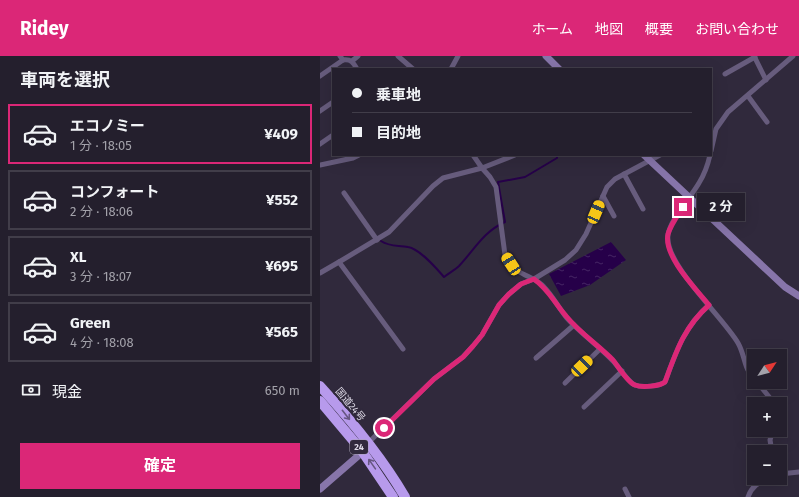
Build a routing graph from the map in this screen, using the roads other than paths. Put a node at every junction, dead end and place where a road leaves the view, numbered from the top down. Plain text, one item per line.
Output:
1 (358, 56) edge
2 (398, 56) edge
3 (458, 56) edge
4 (546, 56) edge
5 (755, 56) edge
6 (793, 56) edge
7 (342, 58) edge
8 (352, 61) junction
9 (356, 68) edge
10 (412, 68) edge
11 (452, 68) edge
12 (558, 68) edge
13 (726, 74) dead end
14 (320, 76) edge
15 (766, 80) junction
16 (748, 96) junction
17 (332, 103) edge
18 (320, 111) edge
19 (767, 122) dead end
20 (713, 131) edge
21 (332, 136) edge
22 (712, 141) edge
23 (320, 144) edge
24 (357, 156) edge
25 (474, 156) edge
26 (512, 156) edge
27 (710, 156) edge
28 (647, 157) edge
29 (320, 165) edge
30 (482, 168) junction
31 (624, 174) junction
32 (344, 193) dead end
33 (603, 196) junction
34 (689, 197) junction
35 (643, 209) dead end
36 (614, 216) dead end
37 (377, 240) junction
38 (339, 262) junction
39 (320, 273) edge
40 (534, 279) junction
41 (799, 296) edge
42 (709, 305) junction
43 (574, 325) junction
44 (403, 349) dead end
45 (600, 349) junction
46 (536, 358) dead end
47 (747, 367) edge
48 (622, 371) junction
49 (565, 383) dead end
50 (320, 386) edge
51 (763, 389) edge
52 (769, 397) edge
53 (320, 401) edge
54 (584, 407) dead end
55 (365, 447) junction
56 (799, 472) edge
57 (787, 473) edge
58 (755, 485) edge
59 (320, 489) edge
60 (625, 489) dead end
61 (393, 497) edge
62 (405, 497) edge
63 (629, 497) edge
64 (748, 497) edge

1 - 8 street
2 - 10 street
3 - 11 street
4 - 12 street
5 - 13 street
5 - 15 street
6 - 15 street
7 - 8 street
7 - 14 street
8 - 9 street
15 - 16 street
16 - 19 street
16 - 20 street
17 - 18 street
20 - 22 street
21 - 23 street
24 - 29 street
25 - 30 street
26 - 30 street
27 - 34 street
28 - 31 street
28 - 34 street
30 - 37 street
30 - 40 street
31 - 33 street
31 - 35 street
32 - 37 street
33 - 36 street
33 - 40 street
34 - 41 street
34 - 42 street
37 - 38 street
38 - 39 street
38 - 44 street
40 - 43 street
40 - 55 street
42 - 47 street
42 - 48 street
43 - 45 street
43 - 46 street
45 - 48 street
45 - 49 street
48 - 54 street
50 -> 55 highway, 国道24号 / 24
51 - 52 street
53 - 55 highway, 国道24号 / 24
55 - 59 street
61 -> 55 highway, 国道24号 / 24
55 - 62 highway, 国道24号 / 24
56 - 57 street
58 - 64 street
60 - 63 street

